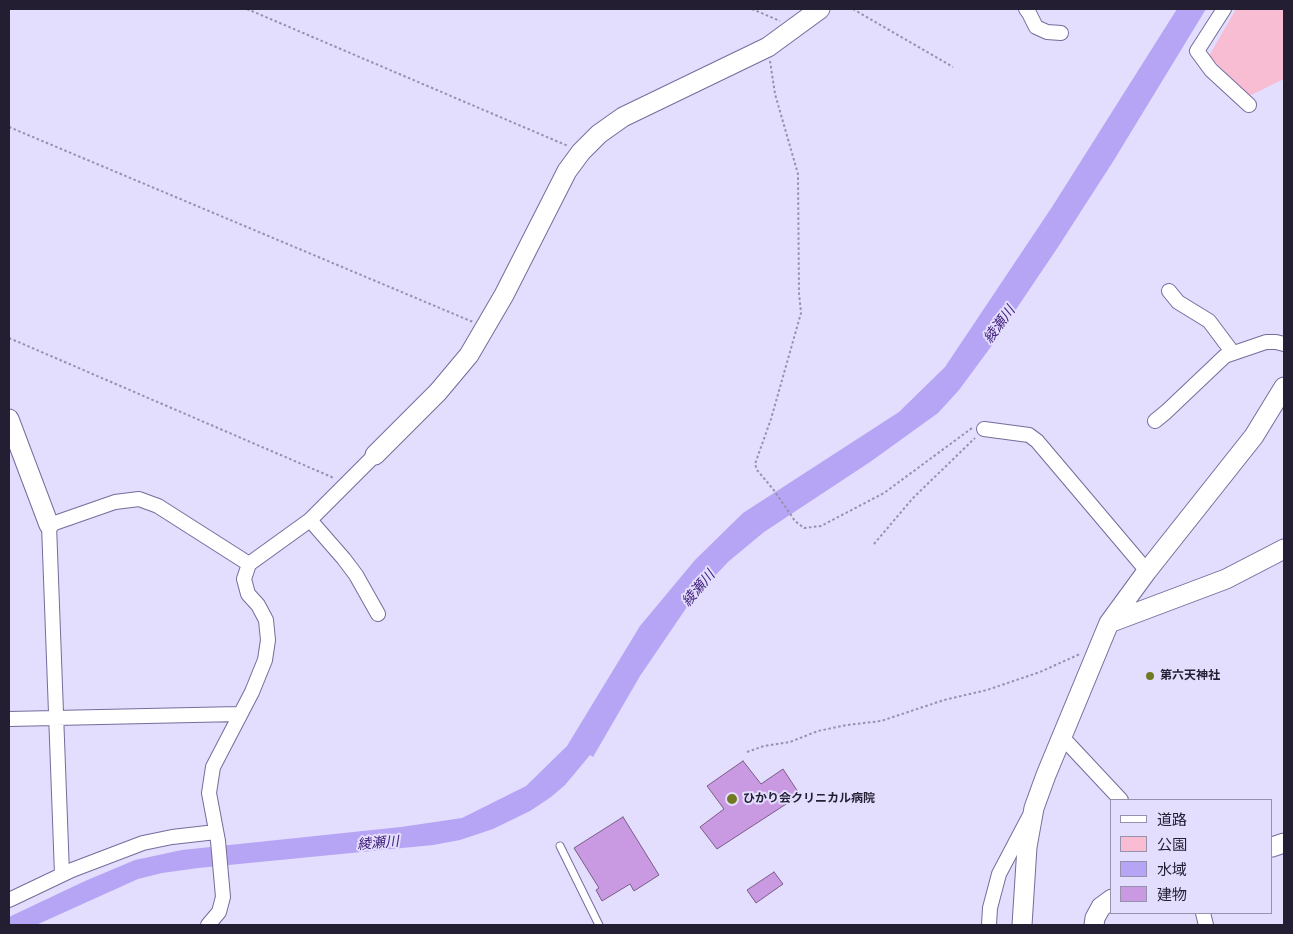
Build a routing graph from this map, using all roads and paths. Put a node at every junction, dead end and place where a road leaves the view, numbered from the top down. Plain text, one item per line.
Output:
1 (247, 9) edge
2 (752, 9) edge
3 (820, 9) edge
4 (853, 9) edge
5 (1026, 9) edge
6 (1224, 9) edge
7 (796, 28) junction
8 (1060, 33) dead end
9 (768, 47) junction
10 (953, 67) dead end
11 (1249, 105) dead end
12 (9, 127) edge
13 (581, 152) junction
14 (1169, 291) dead end
15 (486, 327) junction
16 (9, 338) edge
17 (1284, 344) edge
18 (1233, 353) junction
19 (1284, 387) edge
20 (9, 419) edge
21 (1155, 421) dead end
22 (984, 429) junction
23 (375, 455) joint
24 (348, 484) junction
25 (310, 520) junction
26 (49, 525) junction
27 (874, 544) dead end
28 (1284, 549) edge
29 (249, 564) junction
30 (1147, 571) junction
31 (378, 614) dead end
32 (1109, 623) junction
33 (1102, 642) junction
34 (239, 714) junction
35 (9, 718) edge
36 (57, 718) junction
37 (1063, 738) junction
38 (747, 752) dead end
39 (1120, 799) edge
40 (1034, 808) junction
41 (217, 836) junction
42 (560, 846) dead end
43 (62, 874) junction
44 (9, 900) edge
45 (1110, 901) edge
46 (1022, 921) edge
47 (208, 925) edge
48 (599, 925) edge
49 (989, 925) edge
50 (1094, 925) edge

1 - 13 path
2 - 7 path
3 - 7 street
4 - 10 path
5 - 8 street
6 - 11 street
7 - 9 street
9 - 13 street
9 - 22 path
12 - 15 path
13 - 15 street
14 - 18 street
15 - 23 street
16 - 24 path
17 - 18 street
18 - 21 street
19 - 30 street
20 - 26 street
22 - 27 path
22 - 30 street
23 - 24 street
24 - 25 street
25 - 29 street
25 - 31 street
26 - 29 street
26 - 36 street
28 - 32 street
29 - 34 street
30 - 32 street
32 - 33 street
33 - 37 street
33 - 38 path
34 - 36 street
34 - 41 street
35 - 36 street
36 - 43 street
37 - 39 street
37 - 40 street
40 - 46 street
40 - 49 street
41 - 43 street
41 - 47 street
42 - 48 lane
43 - 44 street
45 - 50 street

